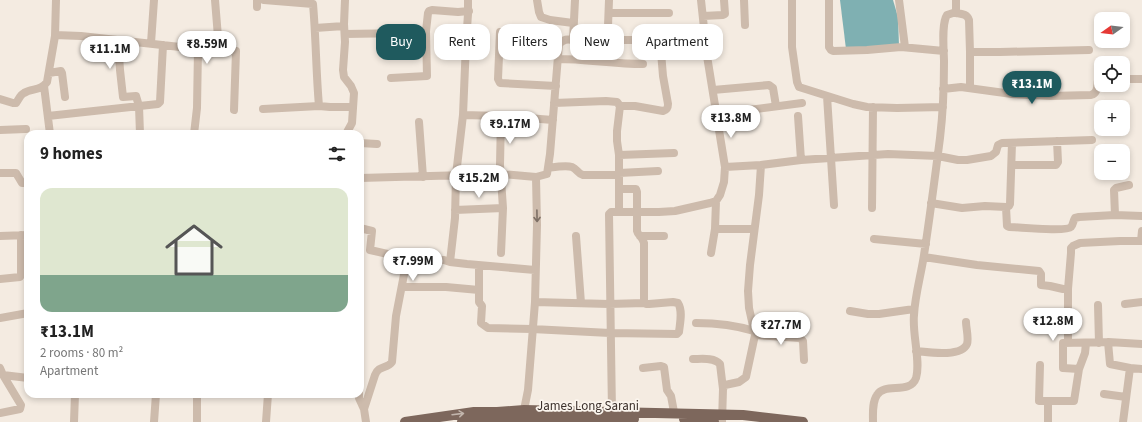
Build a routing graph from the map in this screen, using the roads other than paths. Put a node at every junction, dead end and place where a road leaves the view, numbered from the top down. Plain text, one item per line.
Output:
1 (56, 0) edge
2 (154, 0) edge
3 (215, 0) edge
4 (264, 0) edge
5 (346, 0) edge
6 (468, 0) edge
7 (537, 0) edge
8 (575, 0) edge
9 (609, 0) edge
10 (701, 0) edge
11 (724, 0) edge
12 (744, 0) edge
13 (792, 0) edge
14 (829, 0) edge
15 (898, 0) edge
16 (956, 0) edge
17 (468, 11) junction
18 (609, 13) junction
19 (669, 13) dead end
20 (956, 13) junction
21 (703, 16) junction
22 (573, 23) joint
23 (608, 24) edge
24 (703, 24) edge
25 (745, 25) dead end
26 (315, 28) junction
27 (344, 30) junction
28 (426, 31) joint
29 (376, 32) edge
30 (55, 35) junction
31 (118, 41) junction
32 (151, 43) junction
33 (163, 45) junction
34 (905, 47) junction
35 (198, 49) junction
36 (218, 50) junction
37 (1089, 50) dead end
38 (944, 51) junction
39 (970, 52) junction
40 (562, 56) edge
41 (499, 60) edge
42 (558, 60) edge
43 (662, 60) edge
44 (708, 60) edge
45 (643, 64) dead end
46 (49, 73) junction
47 (391, 78) dead end
48 (1142, 78) edge
49 (1130, 79) edge
50 (44, 86) junction
51 (556, 86) junction
52 (970, 88) junction
53 (943, 89) junction
54 (713, 90) junction
55 (1095, 92) edge
56 (827, 96) junction
57 (65, 97) dead end
58 (0, 99) edge
59 (554, 103) junction
60 (802, 103) dead end
61 (139, 106) junction
62 (319, 106) junction
63 (620, 106) junction
64 (776, 106) junction
65 (353, 107) junction
66 (873, 107) junction
67 (943, 107) junction
68 (263, 109) dead end
69 (234, 110) dead end
70 (717, 114) junction
71 (462, 115) junction
72 (48, 116) junction
73 (501, 116) junction
74 (798, 116) dead end
75 (553, 120) junction
76 (419, 122) dead end
77 (26, 129) dead end
78 (0, 130) edge
79 (50, 130) edge
80 (140, 130) edge
81 (194, 130) edge
82 (348, 130) edge
83 (1092, 140) dead end
84 (1058, 141) junction
85 (364, 143) edge
86 (1012, 143) junction
87 (377, 144) dead end
88 (674, 153) dead end
89 (872, 154) junction
90 (619, 155) junction
91 (938, 156) junction
92 (830, 158) junction
93 (801, 160) junction
94 (761, 165) junction
95 (1012, 165) junction
96 (725, 167) junction
97 (548, 168) junction
98 (658, 171) dead end
99 (0, 173) edge
100 (501, 174) junction
101 (619, 174) junction
102 (456, 175) junction
103 (423, 177) junction
104 (536, 177) junction
105 (364, 178) edge
106 (24, 183) edge
107 (1129, 185) dead end
108 (619, 188) junction
109 (716, 201) junction
110 (931, 203) junction
111 (834, 205) dead end
112 (1006, 207) junction
113 (503, 208) junction
114 (872, 208) dead end
115 (455, 210) junction
116 (619, 212) junction
117 (638, 212) junction
118 (1115, 215) junction
119 (1142, 216) edge
120 (715, 228) junction
121 (364, 229) edge
122 (754, 229) junction
123 (1142, 231) edge
124 (24, 235) edge
125 (0, 236) edge
126 (576, 236) dead end
127 (640, 236) junction
128 (664, 236) dead end
129 (874, 239) dead end
130 (1142, 241) edge
131 (926, 244) junction
132 (24, 245) edge
133 (710, 252) dead end
134 (501, 253) dead end
135 (924, 257) junction
136 (409, 259) junction
137 (450, 262) junction
138 (479, 266) junction
139 (535, 275) junction
140 (0, 279) edge
141 (402, 287) junction
142 (1068, 289) junction
143 (479, 290) junction
144 (535, 302) junction
145 (1142, 302) edge
146 (582, 303) junction
147 (644, 303) junction
148 (609, 304) junction
149 (1125, 304) dead end
150 (1098, 305) dead end
151 (914, 309) junction
152 (850, 311) dead end
153 (24, 314) edge
154 (0, 318) edge
155 (696, 322) dead end
156 (966, 322) dead end
157 (532, 329) junction
158 (610, 333) junction
159 (754, 333) junction
160 (1108, 342) junction
161 (1068, 343) junction
162 (1086, 343) junction
163 (1099, 343) junction
164 (1142, 344) edge
165 (916, 351) junction
166 (693, 359) dead end
167 (804, 360) dead end
168 (1040, 365) dead end
169 (643, 368) dead end
170 (1079, 368) junction
171 (1130, 368) junction
172 (1142, 369) edge
173 (2, 371) edge
174 (24, 377) edge
175 (723, 389) junction
176 (1104, 394) dead end
177 (1126, 397) junction
178 (75, 398) edge
179 (156, 398) edge
180 (197, 398) edge
181 (268, 398) edge
182 (359, 398) edge
183 (1048, 401) junction
184 (364, 409) junction
185 (612, 412) junction
186 (674, 412) junction
187 (0, 413) edge
188 (522, 417) edge
189 (588, 418) edge
190 (722, 418) edge
191 (74, 422) edge
192 (154, 422) edge
193 (197, 422) edge
194 (266, 422) edge
195 (366, 422) edge
196 (410, 422) edge
197 (462, 422) edge
198 (714, 422) edge
199 (803, 422) edge
200 (873, 422) edge
201 (1048, 422) edge
202 (1123, 422) edge

1 - 30 street
2 - 32 street
3 - 36 street
4 - 26 street
5 - 27 street
6 - 17 street
7 - 22 street
8 - 22 street
9 - 18 street
10 - 21 street
11 - 21 street
12 - 25 street
13 - 56 street
14 - 34 street
15 - 34 street
16 - 20 street
17 - 28 street
17 - 71 street
18 - 19 street
18 - 23 street
20 - 38 street
20 - 39 street
21 - 24 street
26 - 27 street
26 - 62 street
27 - 29 street
27 - 65 street
28 - 47 street
30 - 31 street
30 - 46 street
31 - 32 street
31 - 61 street
32 - 33 street
33 - 35 street
33 - 61 street
34 - 38 street
35 - 36 street
35 - 81 street
36 - 69 street
37 - 39 street
38 - 53 street
39 - 52 street
40 - 45 street
41 - 51 street
42 - 51 street
43 - 63 street
44 - 54 street
46 - 50 street
46 - 57 street
48 - 49 street
50 - 58 street
50 - 72 street
51 - 59 street
52 - 53 street
52 - 55 street
53 - 67 street
54 - 64 street
54 - 70 street
56 - 66 street
56 - 92 street
59 - 63 street
59 - 75 street
60 - 64 street
61 - 72 street
61 - 80 street
62 - 65 street
62 - 68 street
63 - 90 street
64 - 70 street
65 - 82 street
66 - 67 street
66 - 89 street
67 - 91 street
70 - 96 street
71 - 73 street
71 - 102 street
72 - 79 street
73 - 75 street
73 - 100 street
74 - 93 street
75 - 97 street
76 - 103 street
77 - 78 street
83 - 84 street
84 - 86 street
84 - 95 street
85 - 87 street
86 - 91 street
86 - 95 street
88 - 90 street
89 - 91 street
89 - 92 street
89 - 114 street
90 - 101 street
91 - 110 street
92 - 93 street
92 - 111 street
93 - 94 street
94 - 96 street
94 - 122 street
95 - 112 street
96 - 109 street
97 - 101 street
97 - 104 street
98 - 101 street
99 - 106 street
100 - 102 street
100 - 104 street
100 - 113 street
101 - 108 street
102 - 103 street
102 - 115 street
103 - 105 street
104 -> 139 street
107 - 118 street
108 - 116 street
108 - 117 street
109 - 117 street
109 - 120 street
110 - 112 street
110 - 131 street
112 - 118 street
113 - 115 street
113 - 134 street
115 - 137 street
116 - 117 street
116 - 148 street
117 - 127 street
118 - 119 street
120 - 122 street
120 - 133 street
121 - 136 street
122 - 159 street
123 - 130 street
124 - 125 street
126 - 146 street
127 - 128 street
127 - 147 street
129 - 131 street
130 - 142 street
131 - 135 street
132 - 140 street
135 - 142 street
135 - 151 street
136 - 137 street
136 - 141 street
137 - 138 street
138 - 139 street
138 - 143 street
139 - 144 street
141 - 143 street
141 - 184 street
142 - 161 street
143 - 157 street
144 - 146 street
144 - 157 street
145 - 149 street
146 - 148 street
147 - 148 street
147 - 158 street
148 - 158 street
150 - 163 street
151 - 152 street
151 - 165 street
153 - 154 street
155 - 159 street
156 - 165 street
157 - 158 street
157 - 188 street
158 - 185 street
159 - 167 street
159 - 175 street
160 - 163 street
160 - 164 street
160 - 171 street
161 - 162 street
161 - 170 street
162 - 163 street
162 - 170 street
165 - 200 street
166 - 175 street
168 - 183 street
169 - 186 street
170 - 183 street
171 - 172 street
171 - 177 street
173 - 174 street
173 - 187 street
175 - 190 street
176 - 177 street
177 - 202 street
178 - 191 street
179 - 192 street
180 - 193 street
181 - 194 street
182 - 184 street
183 - 201 street
184 - 195 street
185 - 186 main road
185 - 189 main road
186 - 190 main road
188 - 189 main road, James Long Sarani
196 -> 188 main road
188 - 197 main road, James Long Sarani
189 - 198 main road, James Long Sarani
190 - 199 main road

